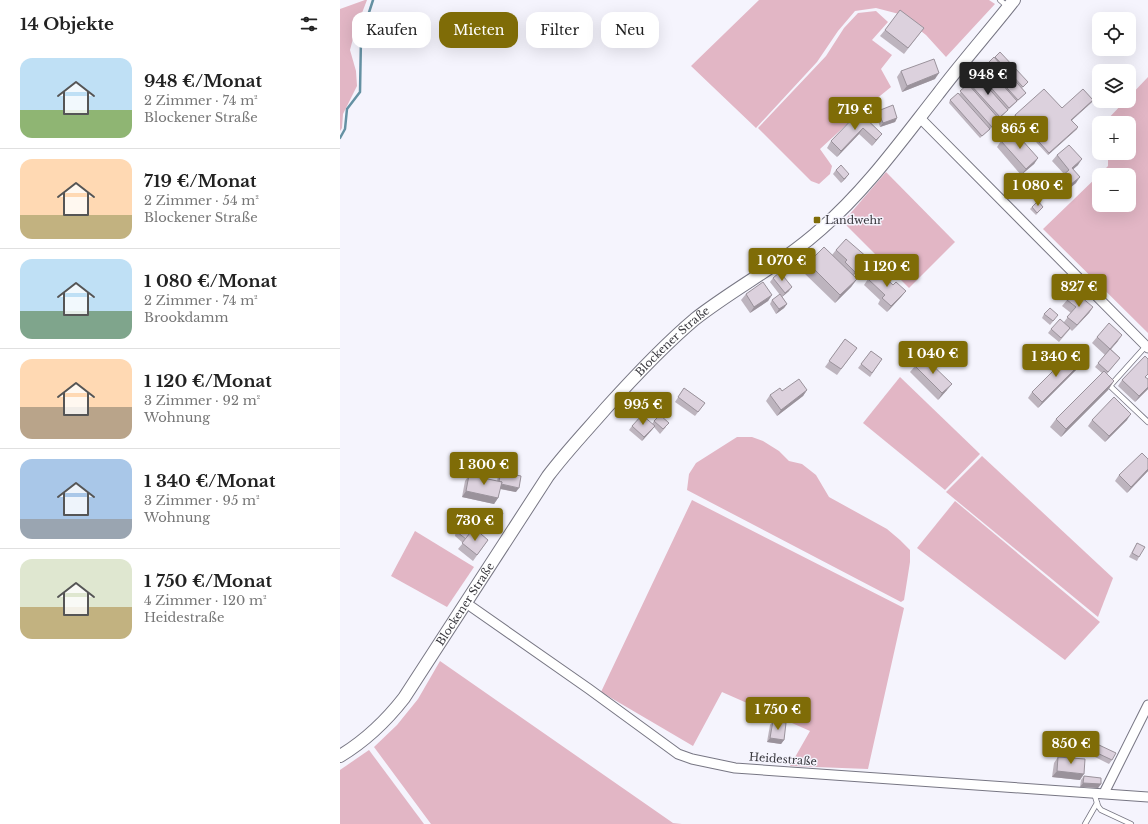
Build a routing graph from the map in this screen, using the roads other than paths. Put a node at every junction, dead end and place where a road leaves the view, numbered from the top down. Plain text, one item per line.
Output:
1 (1007, 2) edge
2 (920, 118) junction
3 (1147, 347) edge
4 (1148, 422) edge
5 (466, 603) junction
6 (1148, 705) edge
7 (340, 756) edge
8 (1099, 793) junction
9 (1148, 797) edge
10 (1097, 803) junction
11 (1085, 824) edge
12 (1131, 824) edge

1 - 2 street, Blockener Straße
2 - 3 street
2 - 5 street, Blockener Straße
3 - 4 lane
5 - 7 street, Blockener Straße
5 - 8 street, Heidestraße
6 - 8 street
8 - 9 street, Heidestraße
8 - 10 lane
10 - 11 lane
10 - 12 lane

